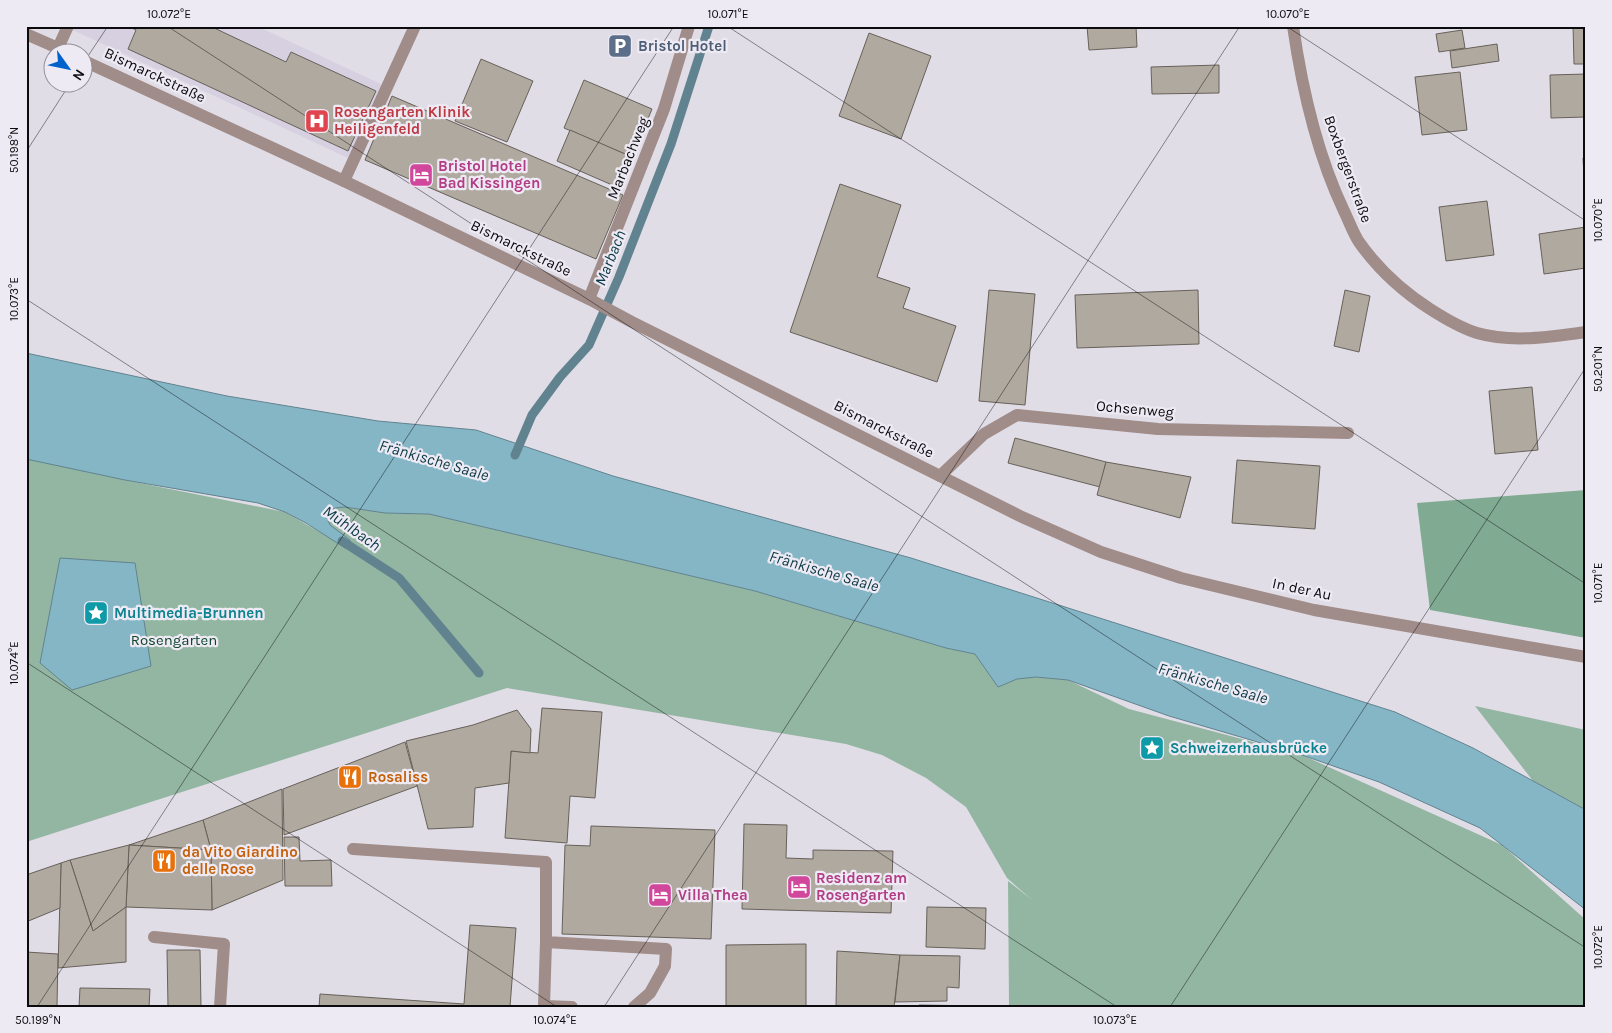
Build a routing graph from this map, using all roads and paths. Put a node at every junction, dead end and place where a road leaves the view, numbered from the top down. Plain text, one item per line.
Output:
1 (68, 26) edge
2 (415, 26) edge
3 (688, 26) edge
4 (1293, 26) edge
5 (26, 34) edge
6 (44, 42) edge
7 (65, 42) edge
8 (92, 65) edge
9 (344, 181) junction
10 (589, 299) junction
11 (1586, 332) edge
12 (1348, 433) dead end
13 (940, 476) junction
14 (1022, 517) joint
15 (1586, 656) edge
16 (353, 849) dead end
17 (154, 937) dead end
18 (546, 942) junction
19 (220, 1007) edge
20 (572, 1007) edge
21 (634, 1007) edge

1 - 7 street
2 - 9 street
3 - 10 street, Marbachweg
4 - 11 street, Boxbergerstraße
5 - 6 street
8 - 9 street, Bismarckstraße
9 - 10 street, Bismarckstraße
10 - 13 street, Bismarckstraße
12 - 13 street, Ochsenweg
13 - 14 street, Bismarckstraße
14 - 15 street, In der Au
16 - 18 street
17 - 19 street
18 - 20 street
18 - 21 street

